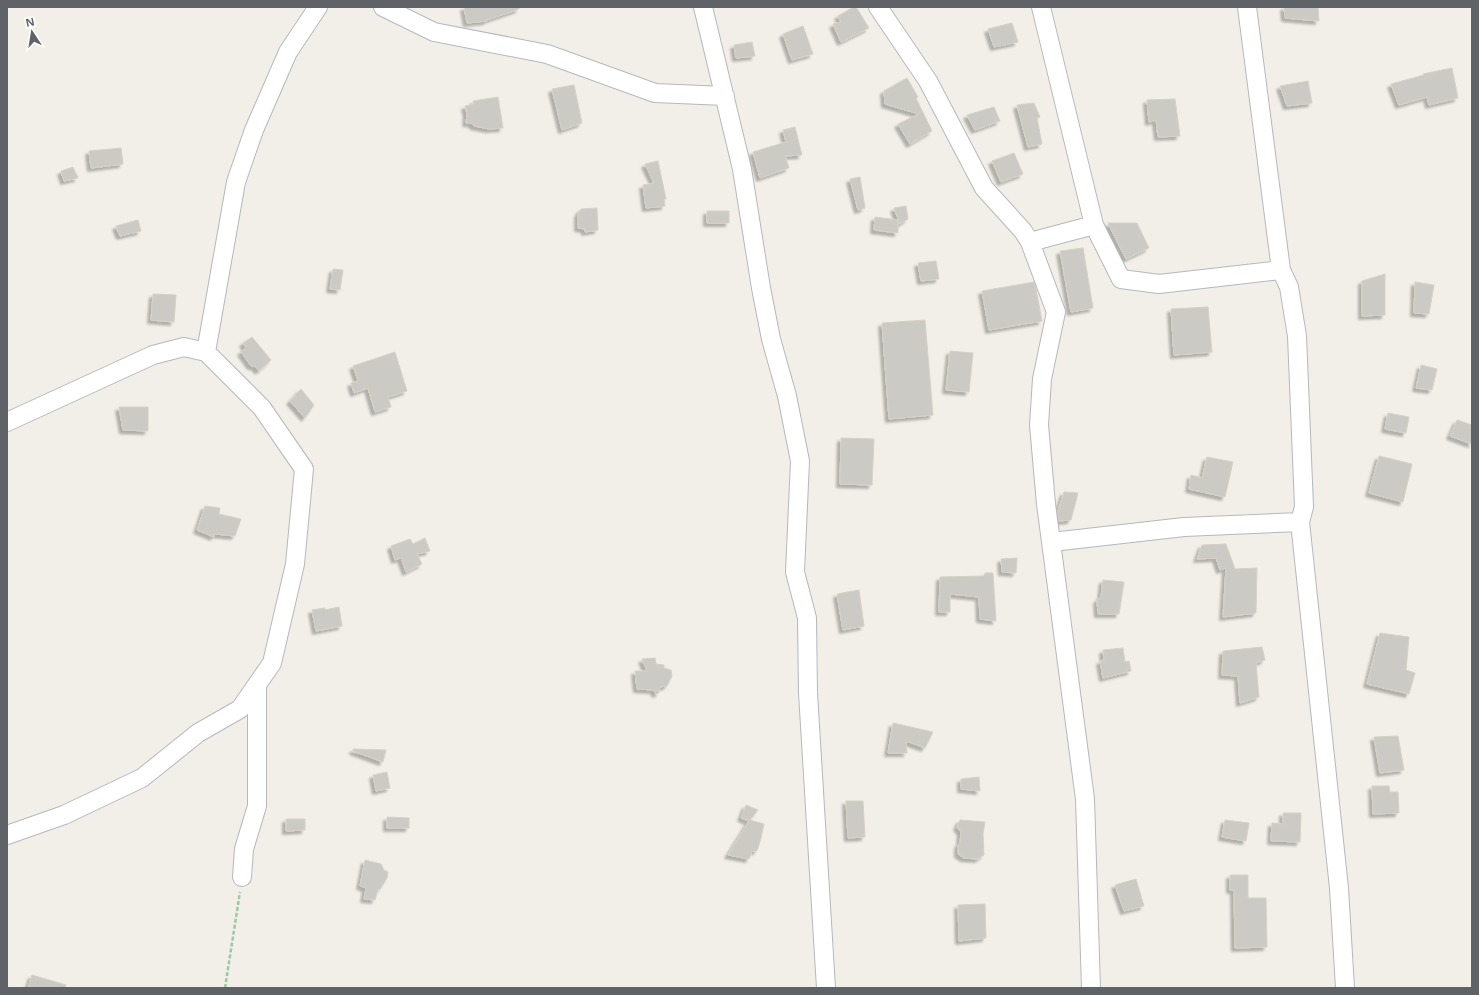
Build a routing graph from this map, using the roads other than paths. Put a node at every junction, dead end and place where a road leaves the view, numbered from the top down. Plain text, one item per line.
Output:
1 (318, 7) edge
2 (383, 7) edge
3 (703, 7) edge
4 (878, 7) edge
5 (1041, 7) edge
6 (1247, 7) edge
7 (725, 96) junction
8 (1094, 225) junction
9 (1030, 242) junction
10 (1281, 270) junction
11 (206, 352) junction
12 (7, 422) edge
13 (1300, 522) junction
14 (1052, 542) junction
15 (257, 685) junction
16 (7, 835) edge
17 (242, 876) road end
18 (826, 988) edge
19 (1091, 988) edge
20 (1345, 988) edge

1 - 11 street
2 - 7 street
3 - 7 street
4 - 9 street
5 - 8 street
6 - 10 street
7 - 18 street
8 - 9 street
8 - 10 street
9 - 14 street
10 - 13 street
11 - 12 street
11 - 15 street
13 - 14 street
13 - 20 street
14 - 19 street
15 - 16 street
15 - 17 street

